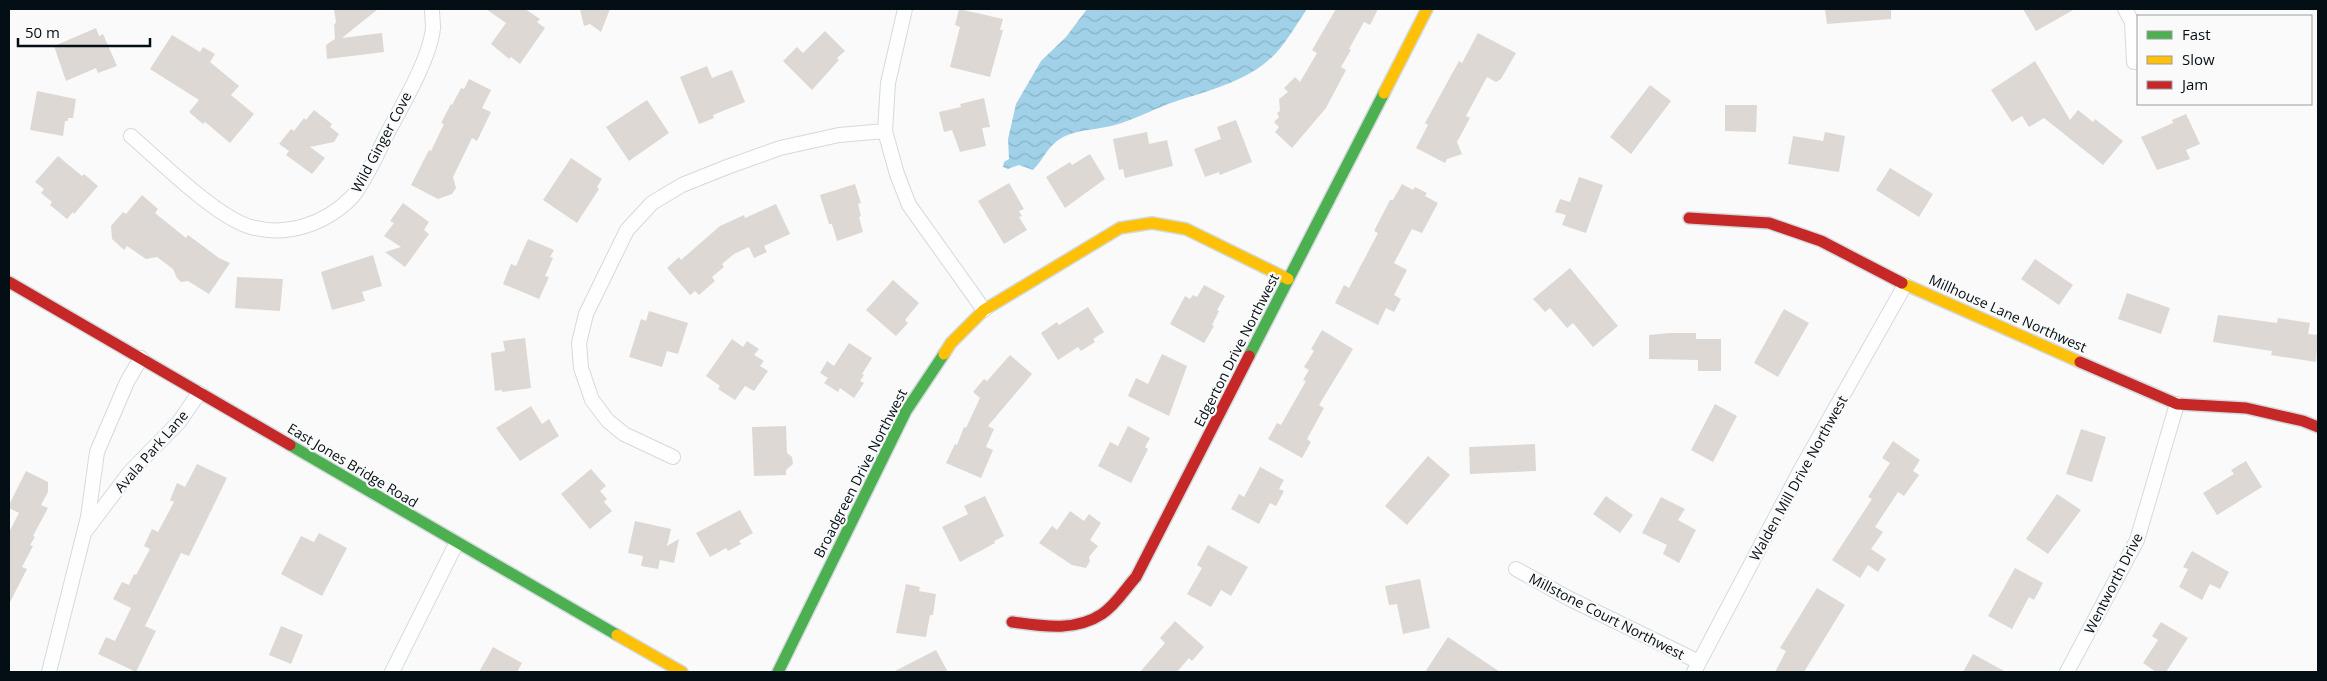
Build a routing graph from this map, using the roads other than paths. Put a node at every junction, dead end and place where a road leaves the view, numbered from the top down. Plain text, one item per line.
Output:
1 (432, 9) edge
2 (905, 9) edge
3 (1427, 9) edge
4 (2125, 9) edge
5 (2134, 62) dead end
6 (885, 131) junction
7 (131, 136) dead end
8 (1690, 218) dead end
9 (1288, 279) junction
10 (9, 282) edge
11 (1905, 285) junction
12 (984, 310) junction
13 (141, 358) junction
14 (198, 393) junction
15 (2178, 404) junction
16 (2318, 427) edge
17 (673, 457) dead end
18 (85, 532) junction
19 (456, 544) junction
20 (1516, 569) dead end
21 (1012, 622) dead end
22 (1696, 667) edge
23 (49, 672) edge
24 (392, 672) edge
25 (682, 672) edge
26 (778, 672) edge
27 (2067, 672) edge

1 - 7 street, Wild Ginger Cove
2 - 6 street
3 - 9 street, Edgerton Drive Northwest
4 - 5 street
6 - 12 street
6 - 17 street
8 - 11 street, Millhouse Lane Northwest
9 - 12 street, Broadgreen Drive Northwest
9 - 21 street, Edgerton Drive Northwest
10 - 13 street, East Jones Bridge Road
11 - 15 street, Millhouse Lane Northwest
11 - 22 street, Walden Mill Drive Northwest
12 - 26 street, Broadgreen Drive Northwest
13 - 14 street, East Jones Bridge Road
13 - 18 street, Avala Park Lane
14 - 18 street, Avala Park Lane
14 - 19 street, East Jones Bridge Road
15 - 16 street, Millhouse Lane Northwest
15 - 27 street, Wentworth Drive
18 - 23 street, Avala Park Lane
19 - 24 street
19 - 25 street, East Jones Bridge Road
20 - 22 street, Millstone Court Northwest

